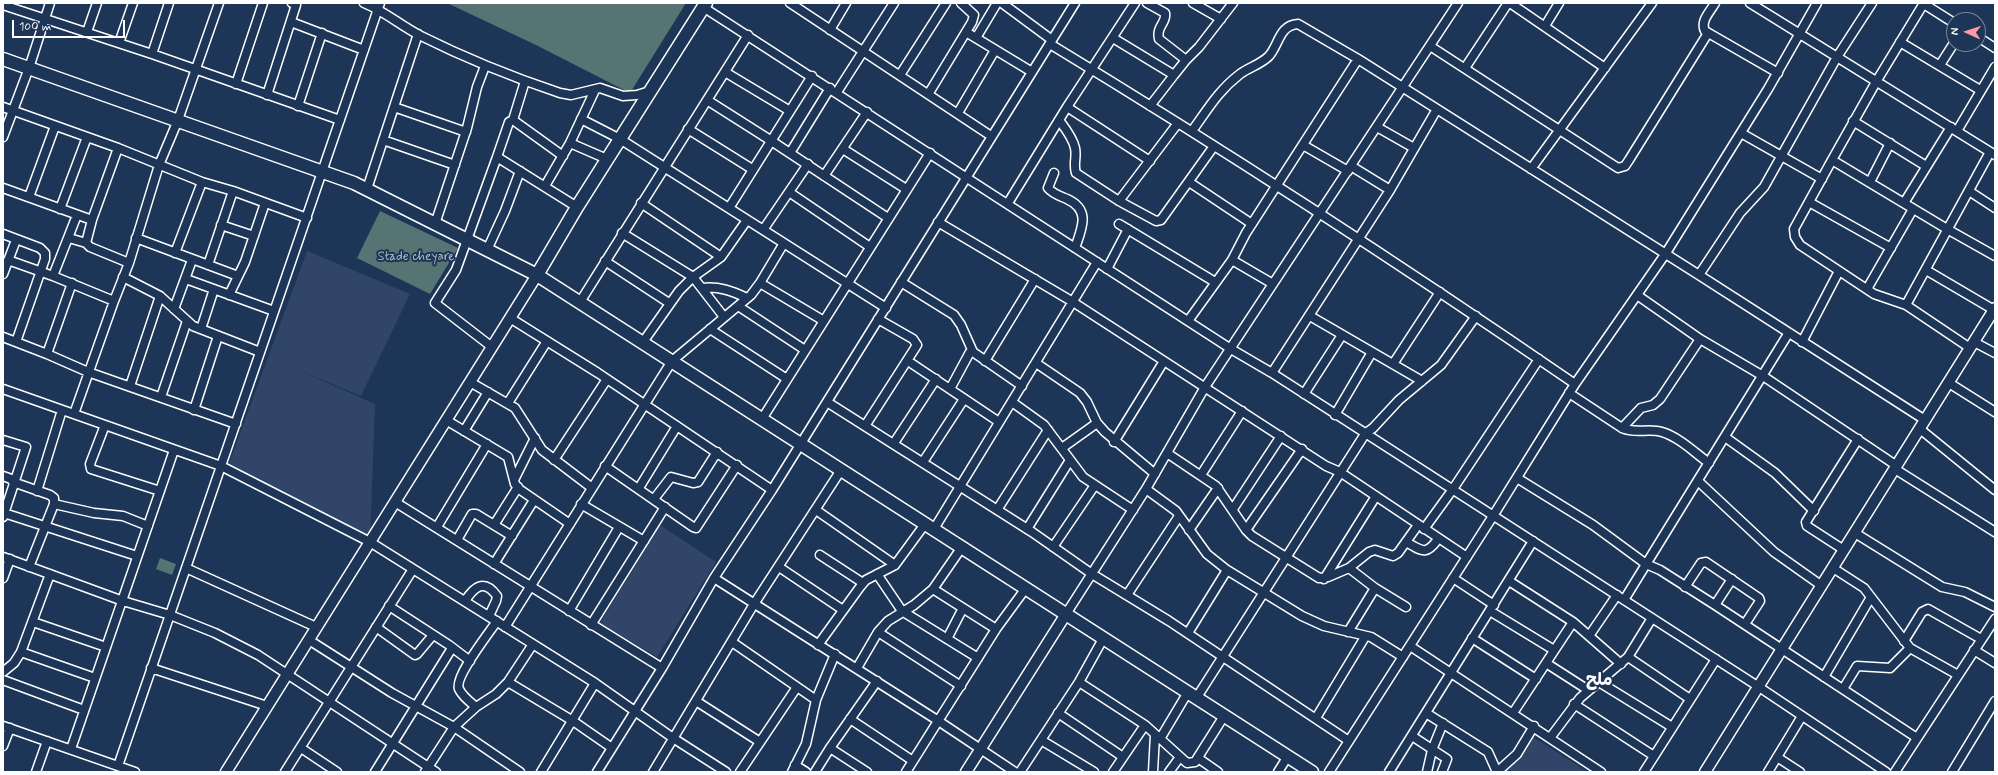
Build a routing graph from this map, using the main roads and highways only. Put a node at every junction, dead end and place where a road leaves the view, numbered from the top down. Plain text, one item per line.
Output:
1 (704, 5) edge
2 (3, 59) edge
3 (537, 274) junction
4 (1312, 772) edge

1 - 3 main road
2 - 3 main road
3 - 4 main road

